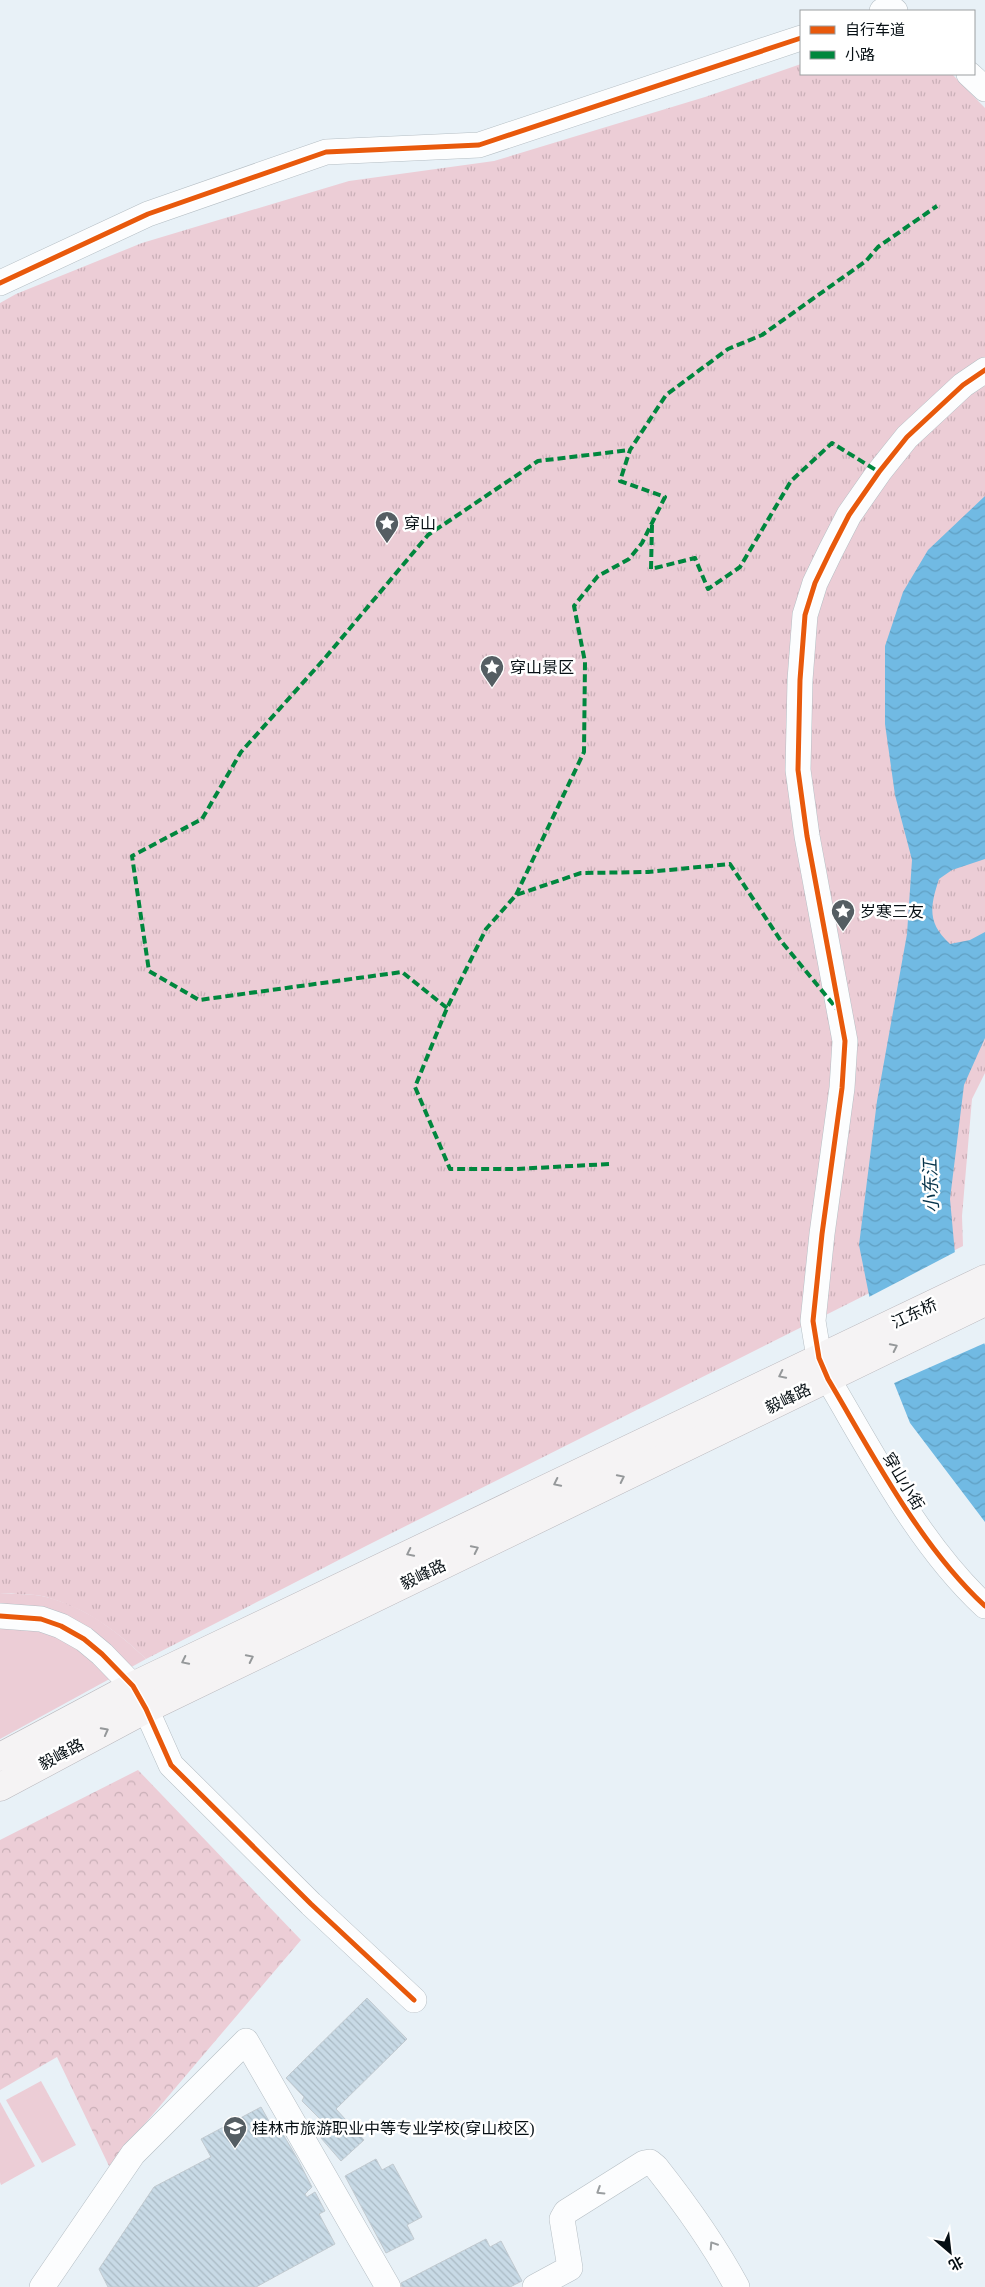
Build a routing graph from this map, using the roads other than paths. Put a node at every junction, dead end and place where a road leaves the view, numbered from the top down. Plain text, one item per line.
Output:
1 (800, 38) edge
2 (970, 75) edge
3 (985, 89) edge
4 (0, 283) edge
5 (985, 370) edge
6 (985, 1279) edge
7 (985, 1302) edge
8 (835, 1363) junction
9 (985, 1606) edge
10 (0, 1616) edge
11 (139, 1698) junction
12 (0, 1757) edge
13 (0, 1786) edge
14 (414, 2000) dead end
15 (42, 2287) edge
16 (388, 2287) edge
17 (535, 2287) edge
18 (737, 2287) edge

1 - 4 street
2 - 3 street
5 - 8 street
6 - 8 main road, 江东桥
8 -> 7 main road, 江东桥
8 - 9 street, 穿山小街
8 - 11 main road, 毅峰路
10 - 11 street
11 - 12 main road, 毅峰路
13 -> 11 main road, 毅峰路
11 - 14 street
15 - 16 street
18 -> 17 street

